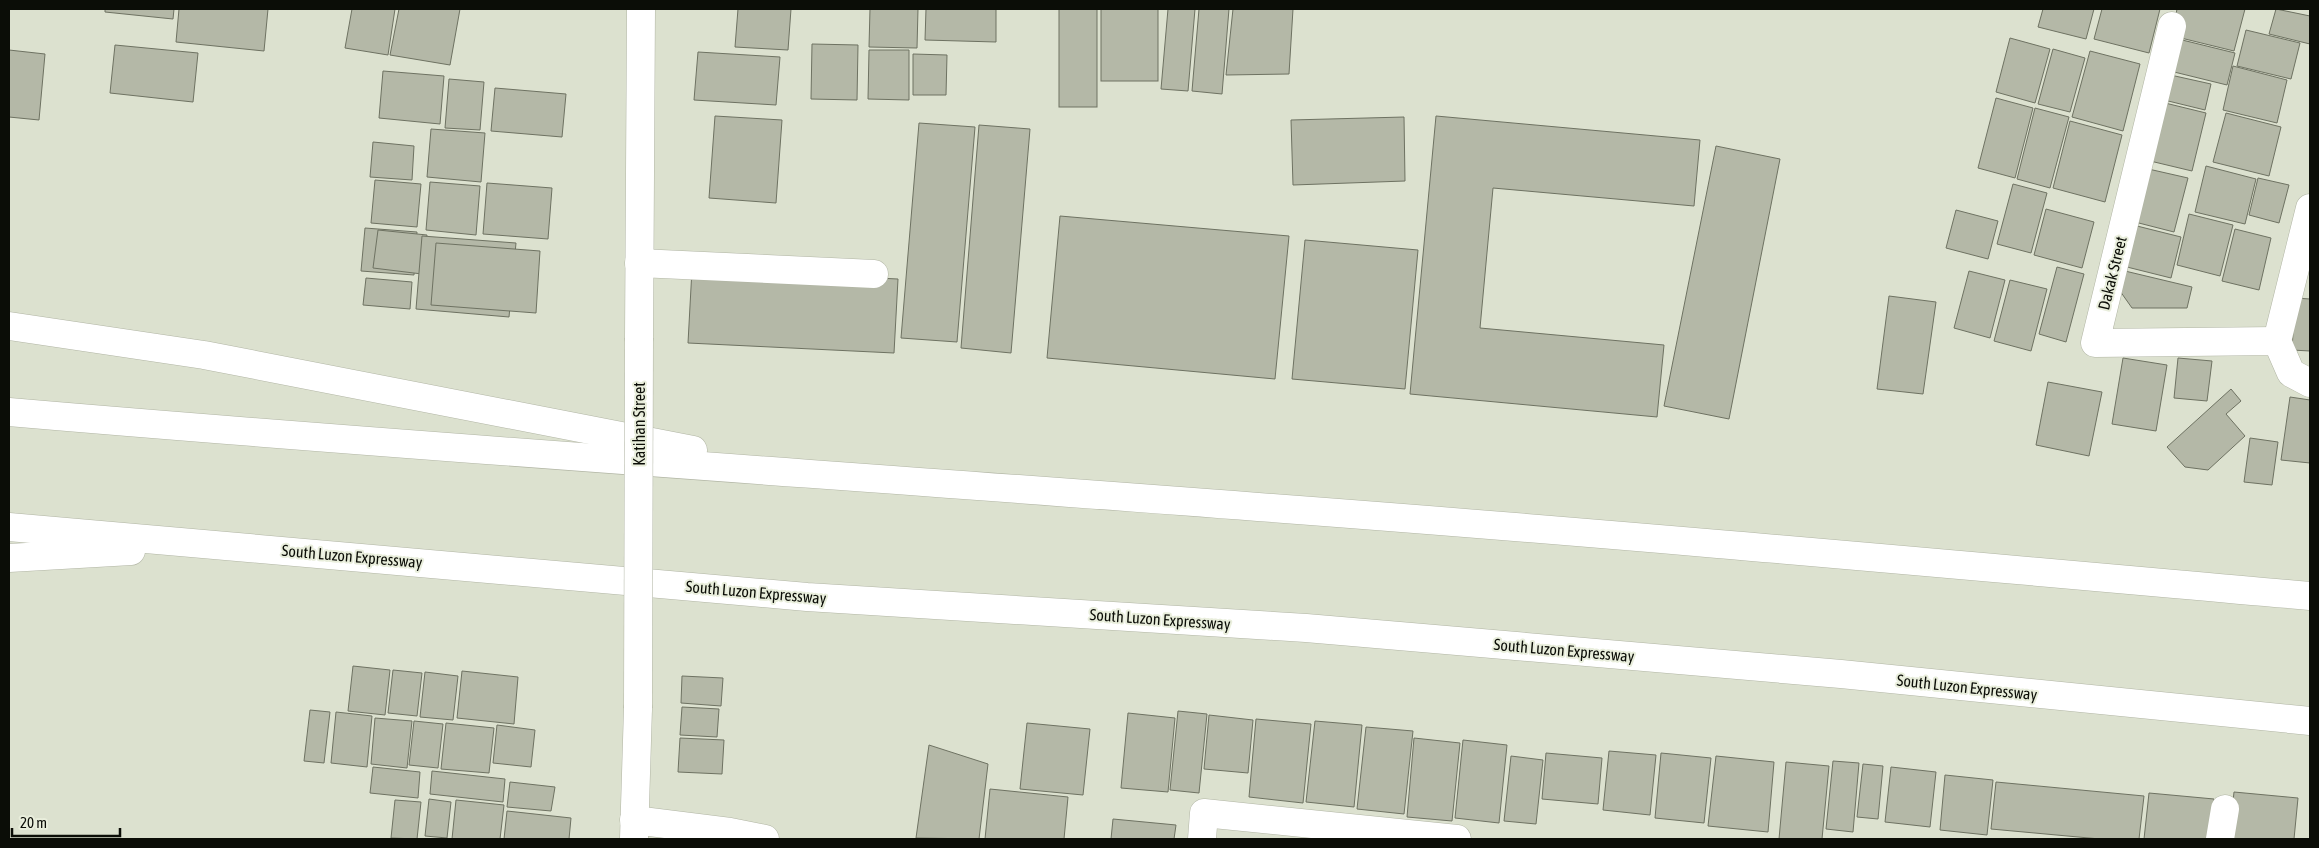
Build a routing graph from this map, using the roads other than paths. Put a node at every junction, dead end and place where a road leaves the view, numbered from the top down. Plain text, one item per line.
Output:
1 (641, 9) edge
2 (2172, 26) dead end
3 (2310, 208) edge
4 (639, 263) junction
5 (874, 274) dead end
6 (9, 326) edge
7 (2277, 341) junction
8 (2310, 383) edge
9 (9, 412) edge
10 (822, 474) junction
11 (9, 527) edge
12 (240, 546) junction
13 (9, 558) edge
14 (2310, 596) edge
15 (2310, 721) edge
16 (2225, 809) dead end
17 (1203, 826) edge
18 (634, 829) edge
19 (765, 839) edge
20 (1440, 839) edge
21 (2220, 839) edge

1 - 4 main road, Katihan Street
2 - 7 main road, Dakak Street
3 - 7 main road
4 - 5 main road
4 - 18 main road, Katihan Street, bridge
6 - 10 main road
7 - 8 main road
9 - 10 main road
10 - 14 main road
11 - 12 main road, South Luzon Expressway
12 - 13 main road
12 - 15 main road, South Luzon Expressway
16 - 21 main road
17 - 20 main road
18 - 19 main road

